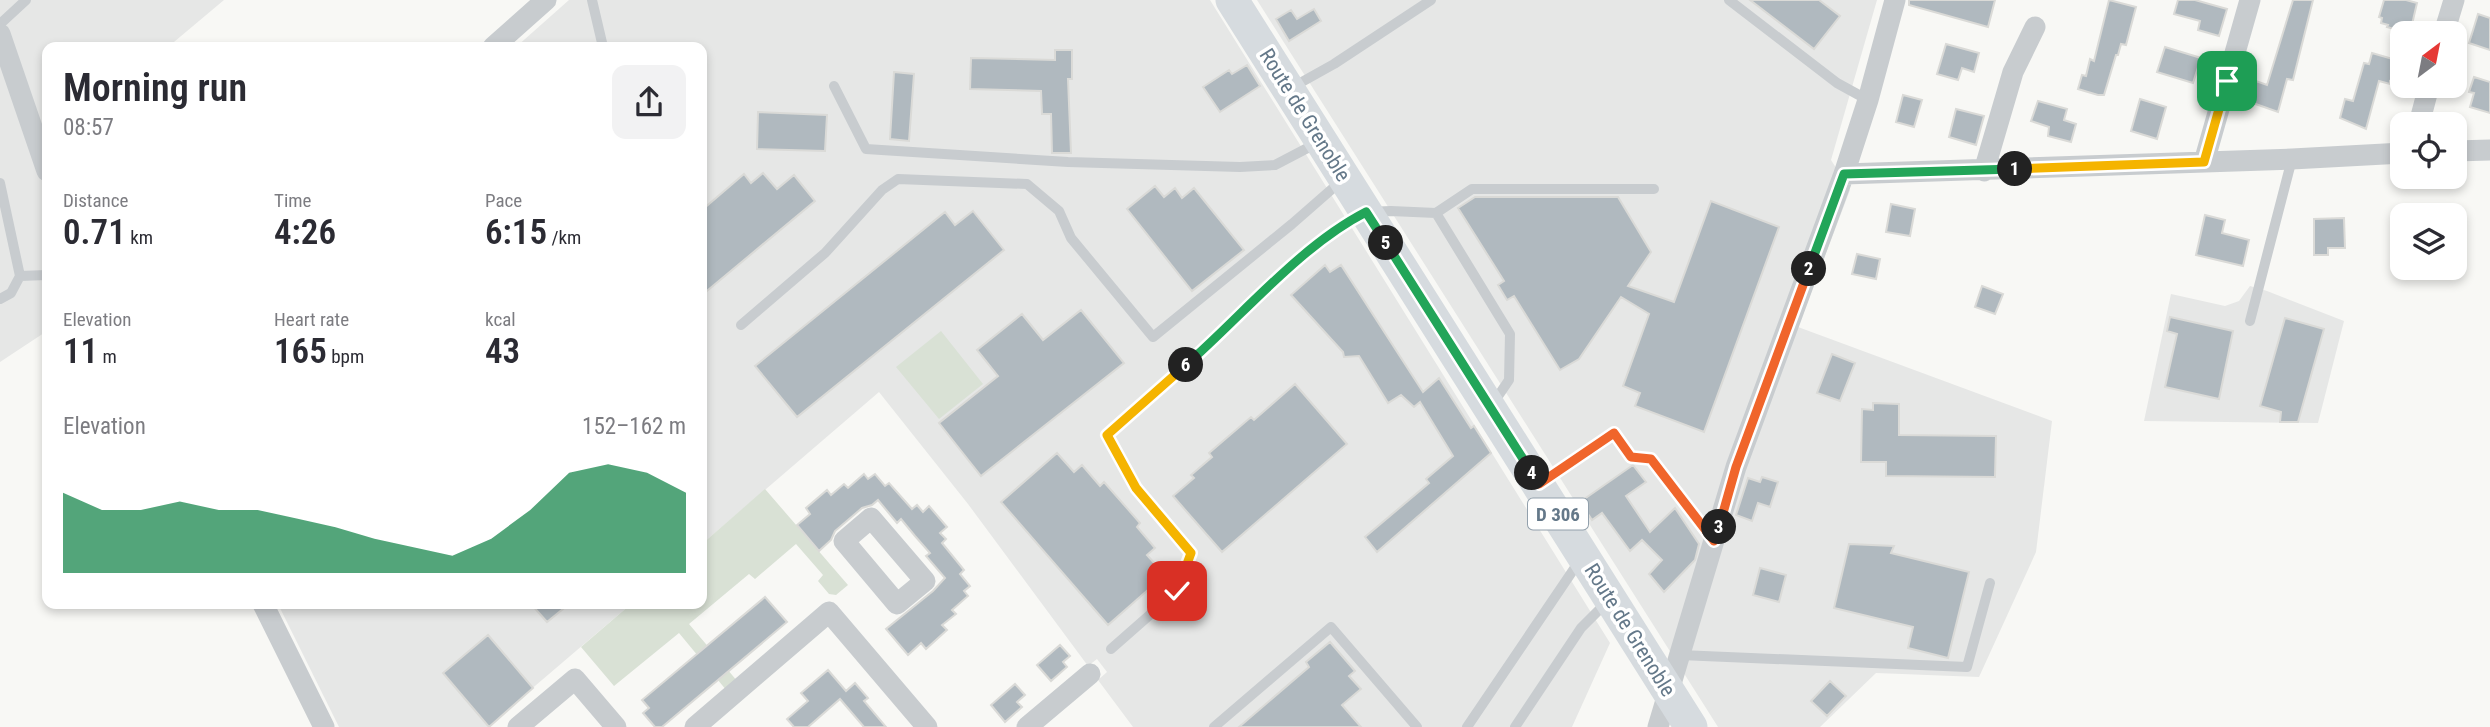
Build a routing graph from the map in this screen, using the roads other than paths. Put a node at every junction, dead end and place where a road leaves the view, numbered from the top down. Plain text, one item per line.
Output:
1 (26, 0) edge
2 (546, 0) edge
3 (592, 0) edge
4 (1232, 0) edge
5 (1431, 0) edge
6 (1729, 0) edge
7 (1895, 0) edge
8 (2250, 0) edge
9 (2454, 0) edge
10 (2448, 21) edge
11 (0, 24) edge
12 (2035, 27) dead end
13 (0, 34) edge
14 (499, 42) edge
15 (602, 42) edge
16 (834, 86) dead end
17 (1288, 89) junction
18 (1868, 100) junction
19 (1322, 141) junction
20 (2490, 150) edge
21 (2467, 151) edge
22 (2390, 154) edge
23 (42, 156) edge
24 (2292, 159) junction
25 (2204, 162) junction
26 (1984, 170) junction
27 (1844, 174) junction
28 (1345, 178) junction
29 (0, 183) edge
30 (1654, 189) dead end
31 (1366, 212) junction
32 (1436, 213) junction
33 (42, 275) edge
34 (20, 276) junction
35 (0, 299) edge
36 (2250, 321) dead end
37 (741, 325) dead end
38 (1490, 408) junction
39 (1539, 484) junction
40 (1714, 541) junction
41 (1583, 555) junction
42 (1990, 583) dead end
43 (1610, 598) junction
44 (265, 609) edge
45 (1111, 649) dead end
46 (1680, 655) junction
47 (1090, 674) dead end
48 (1668, 692) junction
49 (324, 727) edge
50 (518, 727) edge
51 (616, 727) edge
52 (695, 727) edge
53 (927, 727) edge
54 (1027, 727) edge
55 (1214, 727) edge
56 (1417, 727) edge
57 (1467, 727) edge
58 (1516, 727) edge
59 (1658, 727) edge
60 (1691, 727) edge

1 - 11 lane
2 - 14 street
3 - 15 lane
4 - 17 main road, Route de Grenoble / D 306
5 - 17 lane
6 - 18 lane
7 - 18 street
8 - 25 street
9 - 10 street
12 - 26 street
13 - 23 street
16 - 19 lane
17 - 19 main road, Route de Grenoble / D 306
18 - 27 street
19 - 28 main road, Route de Grenoble / D 306
20 - 21 street
22 - 24 street
24 - 25 street
24 - 36 lane
25 - 26 street
26 - 27 street
27 - 40 street
28 - 31 main road, Route de Grenoble / D 306
28 - 37 lane
29 - 34 lane
30 - 32 lane
31 - 32 lane
31 - 38 main road, Route de Grenoble / D 306
31 - 45 lane
32 - 38 lane
33 - 34 lane
34 - 35 lane
38 - 39 main road, Route de Grenoble / D 306
39 - 40 lane
39 - 41 main road, Route de Grenoble / D 306
40 - 46 street
41 - 43 main road, Route de Grenoble / D 306
41 - 57 lane
42 - 46 lane
43 - 48 main road, Route de Grenoble / D 306
43 - 58 lane
44 - 49 street
46 - 48 street
47 - 54 street
48 - 59 street
48 - 60 main road, Route de Grenoble / D 306
50 - 51 street
52 - 53 street
55 - 56 lane

